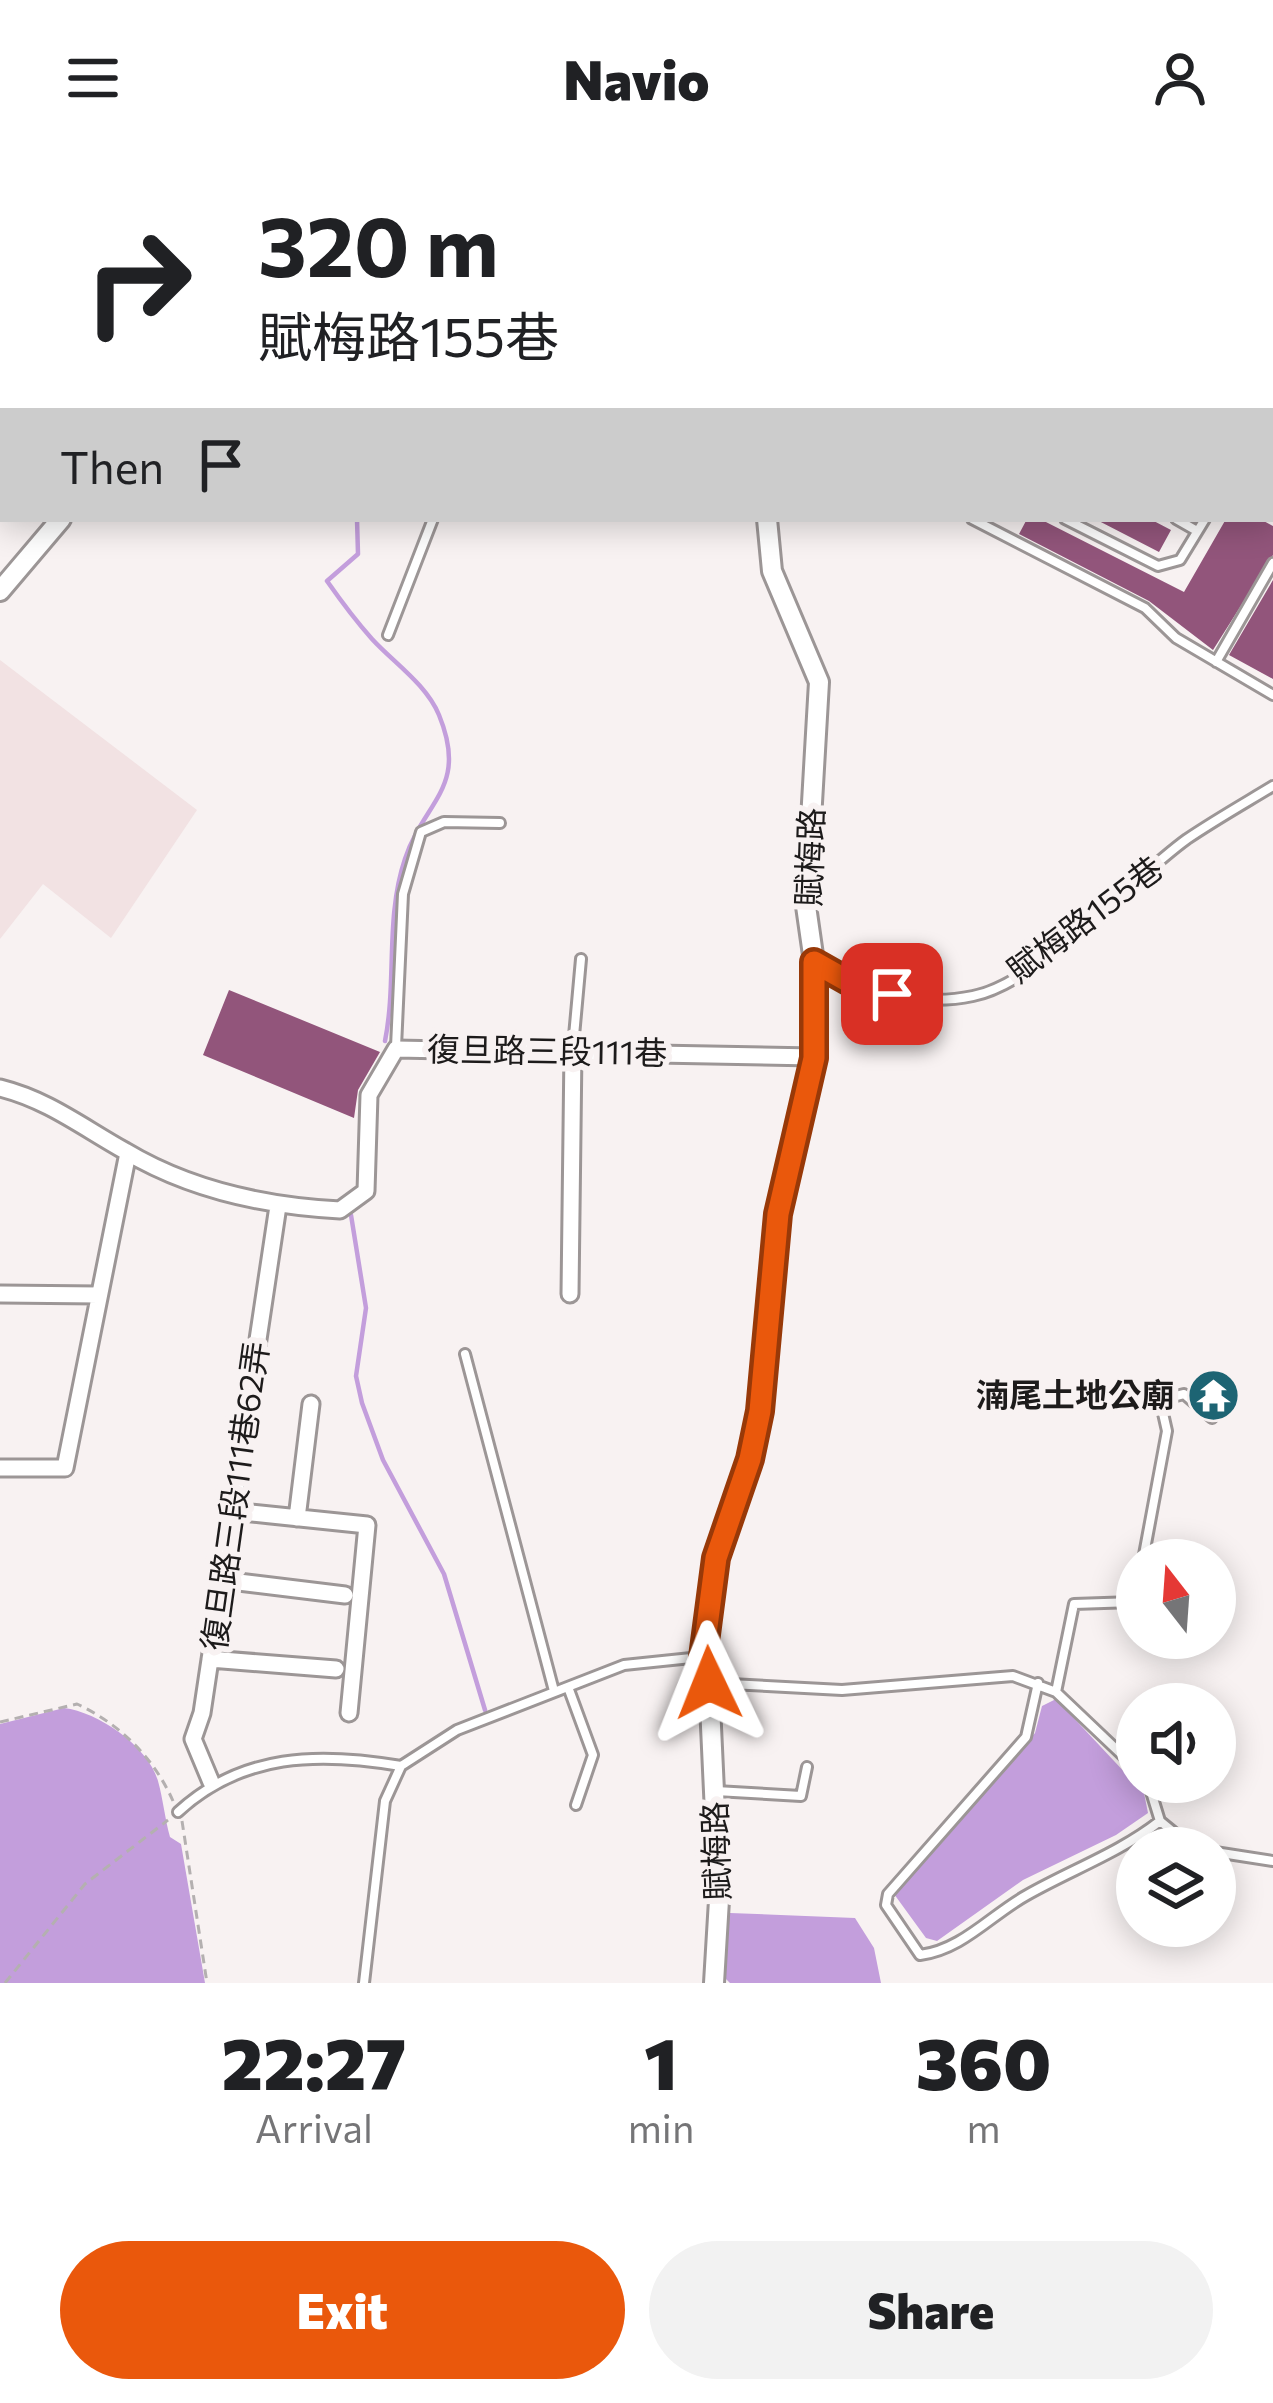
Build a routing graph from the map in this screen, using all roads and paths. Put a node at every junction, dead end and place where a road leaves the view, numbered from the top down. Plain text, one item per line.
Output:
1 (58, 522) edge
2 (432, 522) edge
3 (767, 522) edge
4 (978, 522) edge
5 (1071, 522) edge
6 (1181, 522) edge
7 (1203, 522) edge
8 (1197, 531) junction
9 (1273, 563) edge
10 (0, 591) edge
11 (388, 634) dead end
12 (1216, 662) junction
13 (1273, 695) edge
14 (1273, 785) edge
15 (500, 823) dead end
16 (581, 959) dead end
17 (814, 962) junction
18 (396, 1049) junction
19 (573, 1049) junction
20 (814, 1058) junction
21 (0, 1088) edge
22 (128, 1154) junction
23 (278, 1207) junction
24 (0, 1294) edge
25 (570, 1294) dead end
26 (99, 1295) junction
27 (465, 1354) dead end
28 (311, 1404) dead end
29 (1212, 1418) dead end
30 (0, 1468) edge
31 (232, 1511) junction
32 (297, 1518) junction
33 (1147, 1539) edge
34 (222, 1580) junction
35 (345, 1595) dead end
36 (1116, 1603) edge
37 (703, 1657) junction
38 (210, 1659) junction
39 (337, 1669) dead end
40 (709, 1683) junction
41 (1038, 1683) junction
42 (568, 1687) junction
43 (554, 1691) junction
44 (1056, 1692) junction
45 (349, 1713) dead end
46 (0, 1722) edge
47 (1116, 1749) edge
48 (401, 1766) junction
49 (807, 1767) dead end
50 (211, 1782) junction
51 (714, 1790) junction
52 (1154, 1803) edge
53 (576, 1804) dead end
54 (178, 1812) junction
55 (1160, 1821) junction
56 (1167, 1827) edge
57 (1236, 1855) edge
58 (1273, 1861) edge
59 (5, 1983) edge
60 (207, 1983) edge
61 (364, 1983) edge
62 (714, 1983) edge

1 - 10 street
2 - 11 lane
3 - 17 street, 賦梅路
4 - 12 lane
5 - 8 lane
6 - 8 lane
7 - 8 lane
9 - 12 lane
12 - 13 lane
14 - 17 lane, 賦梅路155巷
15 - 18 lane
16 - 19 lane
17 - 20 street, 賦梅路
18 - 19 street, 復旦路三段111巷
18 - 23 street, 復旦路三段111巷
19 - 20 street, 復旦路三段111巷
19 - 25 street
20 - 37 street, 賦梅路
21 - 22 street, 復旦路三段111巷
22 - 23 street, 復旦路三段111巷
22 - 26 street
23 - 31 street, 復旦路三段111巷62弄
24 - 26 street
26 - 30 street
27 - 43 lane
28 - 32 street
29 - 33 lane
31 - 32 street
31 - 34 street, 復旦路三段111巷62弄
32 - 45 street
34 - 35 street
34 - 38 street, 復旦路三段111巷62弄
36 - 44 lane
37 - 40 street, 賦梅路
37 - 42 lane
38 - 39 street
38 - 50 street, 復旦路三段111巷62弄
40 - 41 lane
40 - 51 street, 賦梅路
41 - 44 lane
41 - 55 lane
42 - 43 lane
42 - 53 lane
43 - 48 lane
44 - 47 lane
46 - 54 path
48 - 50 lane
48 - 61 lane
49 - 51 lane
50 - 54 lane
51 - 62 street, 賦梅路
52 - 55 lane
54 - 59 path
54 - 60 path
55 - 56 lane
57 - 58 lane

